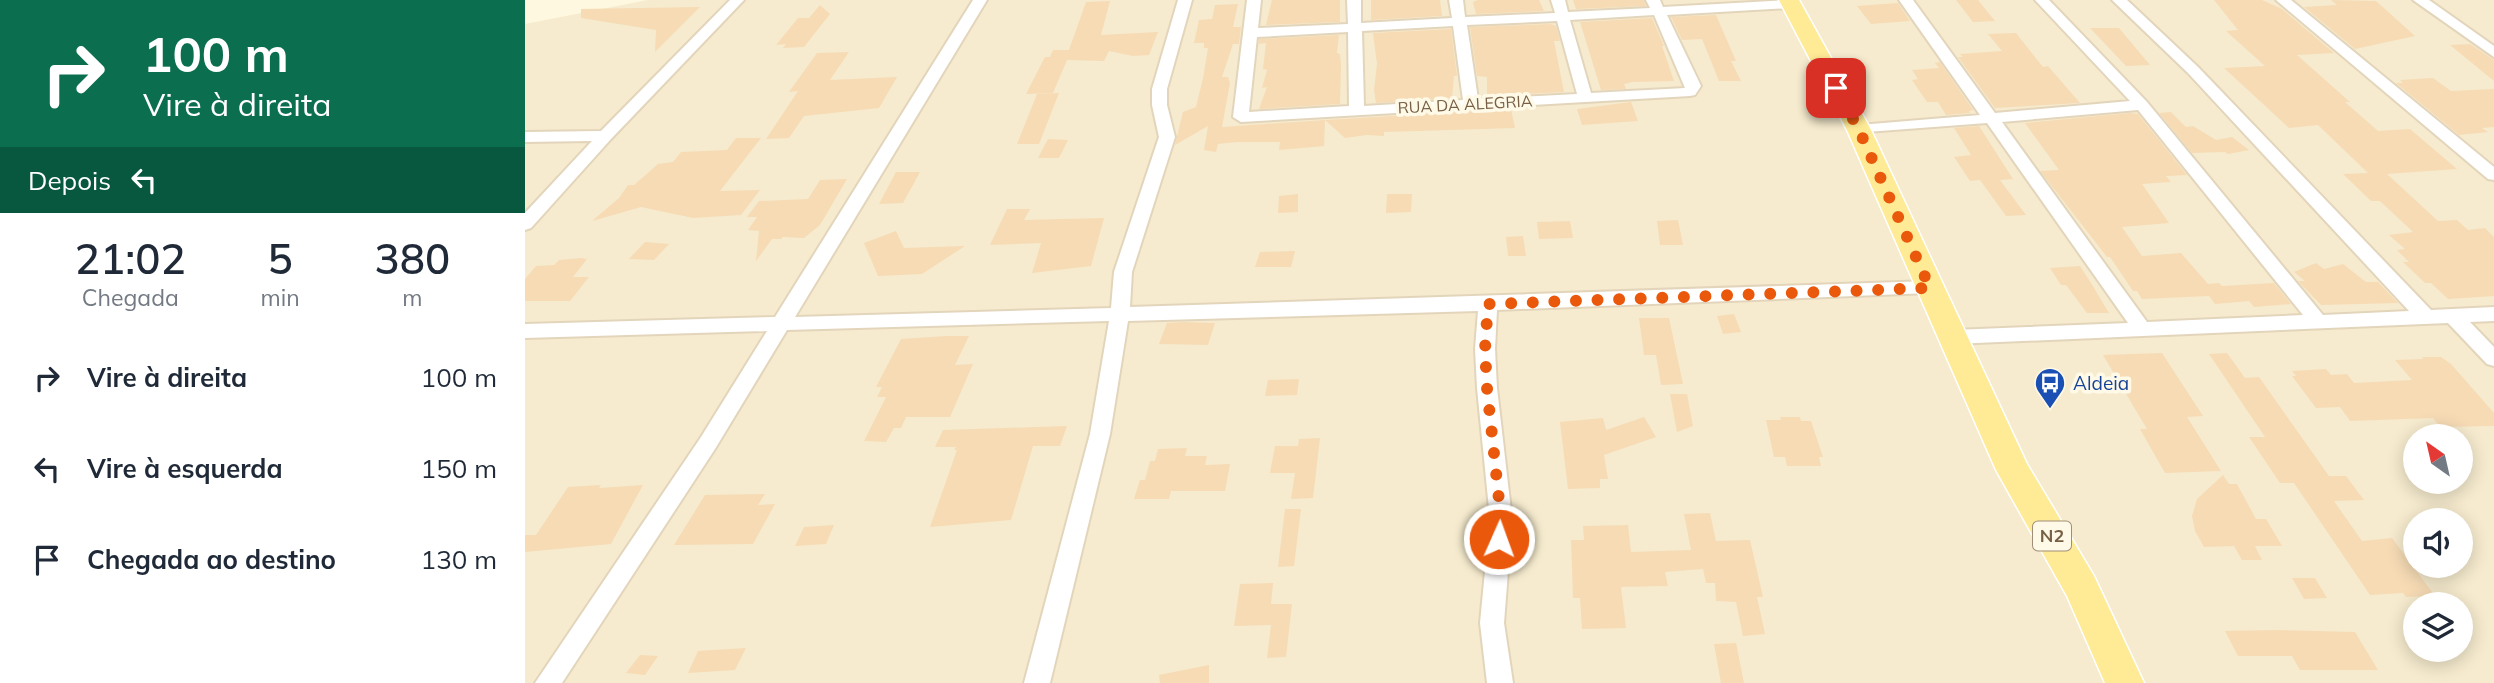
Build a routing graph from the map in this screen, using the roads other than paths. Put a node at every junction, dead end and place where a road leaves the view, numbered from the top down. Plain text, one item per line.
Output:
1 (737, 0) edge
2 (980, 0) edge
3 (1185, 0) edge
4 (1254, 0) edge
5 (1355, 0) edge
6 (1456, 0) edge
7 (1558, 0) edge
8 (1906, 0) edge
9 (2042, 0) edge
10 (2119, 0) edge
11 (2283, 0) edge
12 (2420, 0) edge
13 (1790, 2) edge
14 (1656, 5) edge
15 (1563, 16) junction
16 (1460, 21) junction
17 (1355, 27) junction
18 (1250, 33) junction
19 (2494, 53) edge
20 (1585, 97) junction
21 (1471, 103) junction
22 (2141, 105) junction
23 (1357, 110) junction
24 (1992, 118) junction
25 (1859, 130) junction
26 (605, 136) junction
27 (525, 137) edge
28 (2494, 175) edge
29 (525, 224) edge
30 (1930, 288) junction
31 (1488, 304) junction
32 (1120, 313) junction
33 (2494, 314) edge
34 (2453, 316) junction
35 (2426, 317) junction
36 (2319, 322) junction
37 (781, 325) junction
38 (2143, 330) junction
39 (525, 331) edge
40 (1953, 337) junction
41 (2494, 359) edge
42 (548, 683) edge
43 (1037, 683) edge
44 (1500, 683) edge
45 (2125, 683) edge

1 - 26 street
2 - 37 street
3 - 32 street
4 - 18 street
5 - 17 street
6 - 16 street
7 - 15 street
8 - 24 street
9 - 22 street
10 - 35 street
11 - 28 street
12 - 19 street
13 - 14 street
13 - 25 main road, N2
14 - 15 street
14 - 20 street, RUA DA ALEGRIA
15 - 16 street
15 - 20 street
16 - 17 street
16 - 21 street
17 - 18 street
17 - 23 street
18 - 23 street, RUA DA ALEGRIA
20 - 21 street, RUA DA ALEGRIA
21 - 23 street, RUA DA ALEGRIA
22 - 24 street
22 - 36 street
24 - 25 street
24 - 38 street
25 - 30 main road, N2
26 - 27 street
26 - 29 street
30 - 31 street
30 - 40 main road, N2
31 - 32 street
31 - 44 street
32 - 37 street
32 - 43 street
33 - 34 street
34 - 35 street
34 - 41 street
35 - 36 street
36 - 38 street
37 - 39 street
37 - 42 street
38 - 40 street
40 - 45 main road, N2

